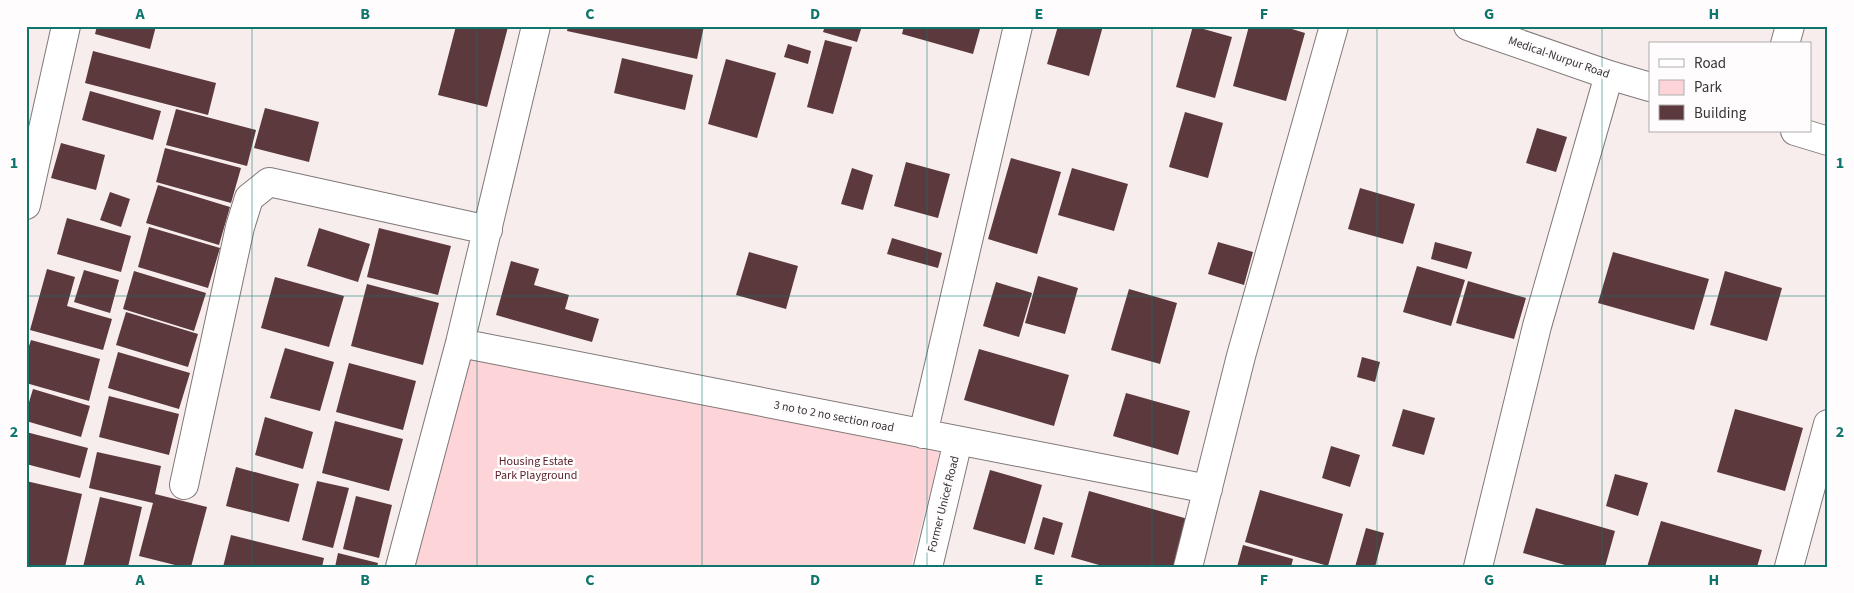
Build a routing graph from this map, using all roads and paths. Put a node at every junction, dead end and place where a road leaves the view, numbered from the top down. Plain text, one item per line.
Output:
1 (66, 26) edge
2 (536, 26) edge
3 (1018, 26) edge
4 (1334, 26) edge
5 (1790, 26) edge
6 (1475, 27) edge
7 (1786, 42) edge
8 (1609, 75) junction
9 (1649, 87) edge
10 (1798, 132) edge
11 (1828, 141) edge
12 (26, 205) edge
13 (488, 230) junction
14 (460, 343) junction
15 (1828, 424) edge
16 (923, 434) junction
17 (958, 441) junction
18 (184, 485) dead end
19 (1208, 489) junction
20 (400, 567) edge
21 (928, 567) edge
22 (1188, 567) edge
23 (1478, 567) edge
24 (1789, 567) edge

1 - 12 street
2 - 13 street
3 - 16 street
4 - 19 street
5 - 7 street
6 - 8 street, Medical-Nurpur Road
8 - 9 street, Medical-Nurpur Road
8 - 23 street
10 - 11 street
13 - 14 street
13 - 18 street
14 - 16 street, 3 no to 2 no section road
14 - 20 street
15 - 24 street
16 - 17 street, 3 no to 2 no section road
17 - 19 street, 3 no to 2 no section road
17 - 21 street, Former Unicef Road
19 - 22 street

